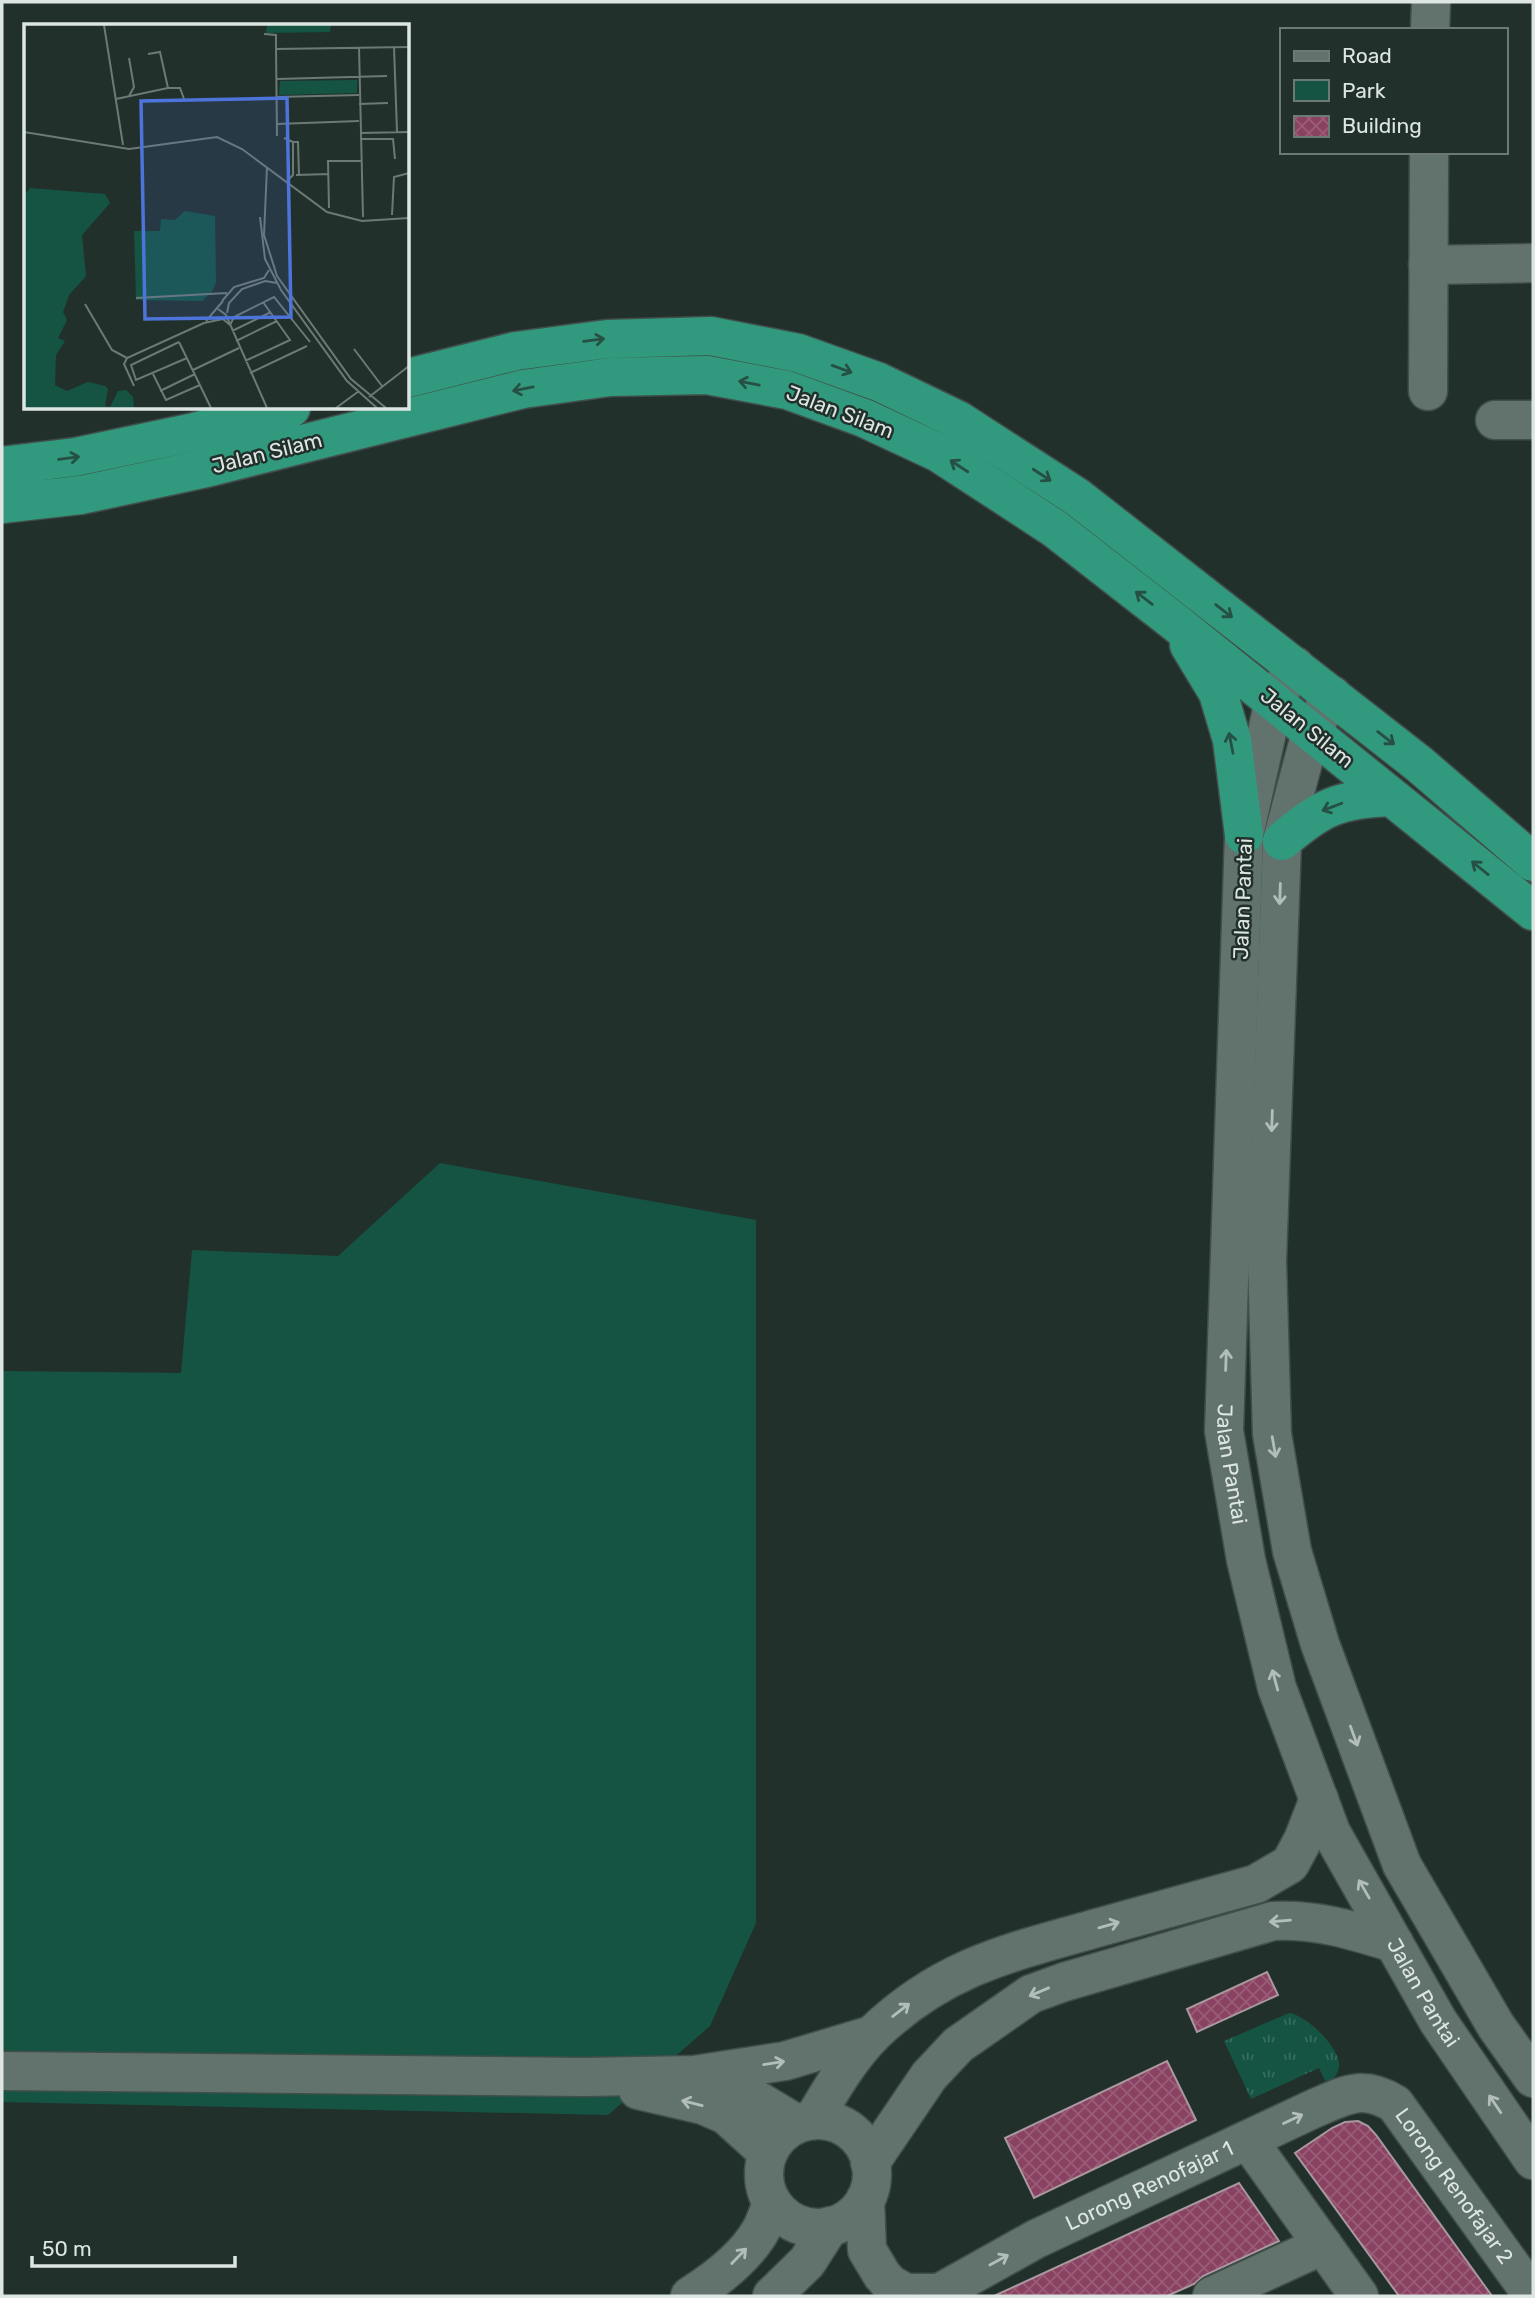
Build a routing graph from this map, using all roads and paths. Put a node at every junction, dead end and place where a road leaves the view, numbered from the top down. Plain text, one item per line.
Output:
1 (1431, 2) edge
2 (1430, 28) edge
3 (1429, 154) edge
4 (1533, 263) edge
5 (1428, 265) junction
6 (410, 378) edge
7 (1428, 391) dead end
8 (282, 410) edge
9 (1495, 420) dead end
10 (1533, 420) edge
11 (2, 466) edge
12 (2, 505) edge
13 (1176, 623) junction
14 (1294, 666) junction
15 (1332, 695) junction
16 (1274, 701) junction
17 (1311, 732) junction
18 (1391, 797) junction
19 (1244, 835) junction
20 (1282, 841) junction
21 (1533, 862) edge
22 (1533, 911) edge
23 (1319, 1799) junction
24 (1394, 1943) junction
25 (872, 2035) junction
26 (2, 2071) edge
27 (694, 2075) junction
28 (584, 2077) junction
29 (1533, 2078) edge
30 (1364, 2091) joint
31 (805, 2122) junction
32 (1248, 2140) junction
33 (768, 2153) junction
34 (1533, 2160) edge
35 (870, 2163) junction
36 (865, 2200) junction
37 (772, 2202) junction
38 (830, 2226) junction
39 (1323, 2245) junction
40 (937, 2294) edge
41 (690, 2296) edge
42 (772, 2296) edge
43 (864, 2296) edge
44 (1212, 2296) edge
45 (1359, 2296) edge
46 (1533, 2296) edge

1 - 2 street
3 - 5 street
4 - 5 street
5 - 7 street
6 -> 14 highway, Jalan Silam
11 -> 8 highway, Jalan Silam
9 - 10 street
13 -> 12 highway, Jalan Silam
13 - 16 highway, Jalan Silam
19 -> 13 highway
14 - 15 highway, Jalan Silam
14 - 16 street, Jalan Pantai
15 - 17 street, Jalan Pantai
15 -> 21 highway, Jalan Silam
16 - 17 highway, Jalan Silam
16 - 19 street, Jalan Pantai
17 - 18 highway, Jalan Silam
17 - 20 street, Jalan Pantai
18 -> 20 highway
22 -> 18 highway, Jalan Silam
23 -> 19 street, Jalan Pantai
20 -> 29 street, Jalan Pantai
24 -> 23 street, Jalan Pantai
25 -> 23 street
34 -> 24 street, Jalan Pantai
24 -> 35 street
27 -> 25 street
25 - 31 street
26 - 28 street
27 - 28 street
27 - 31 street
33 -> 28 street
32 -> 30 street, Lorong Renofajar 1
30 - 46 street, Lorong Renofajar 2
31 - 33 street
31 - 35 street
32 - 39 street
40 -> 32 street, Lorong Renofajar 1
33 - 37 street
35 - 36 street
36 - 38 street
36 - 40 street
37 - 38 street
41 -> 37 street
38 - 42 street
38 - 43 street
39 - 44 street
39 - 45 street

